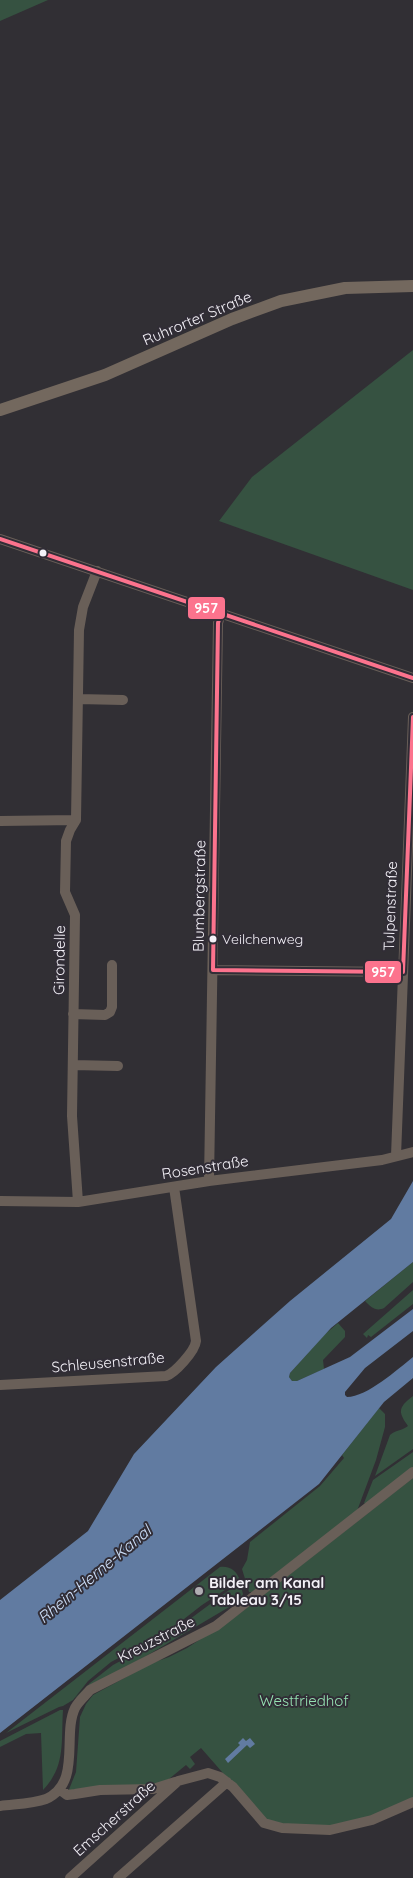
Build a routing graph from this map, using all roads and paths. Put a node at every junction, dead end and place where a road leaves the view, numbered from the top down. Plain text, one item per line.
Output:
1 (413, 286) edge
2 (0, 410) edge
3 (0, 539) edge
4 (96, 571) junction
5 (221, 613) junction
6 (413, 678) edge
7 (78, 700) junction
8 (122, 700) dead end
9 (413, 717) edge
10 (76, 820) junction
11 (0, 821) edge
12 (112, 965) dead end
13 (213, 970) junction
14 (403, 972) junction
15 (73, 1014) junction
16 (73, 1065) junction
17 (118, 1066) dead end
18 (413, 1152) edge
19 (396, 1156) junction
20 (209, 1180) junction
21 (174, 1186) junction
22 (0, 1201) edge
23 (78, 1202) junction
24 (0, 1385) edge
25 (413, 1472) edge
26 (180, 1780) junction
27 (227, 1782) junction
28 (59, 1789) junction
29 (413, 1802) edge
30 (0, 1806) edge
31 (70, 1878) edge
32 (118, 1878) edge

1 - 2 main road, Ruhrorter Straße
3 - 4 street
4 - 5 street
4 - 7 street, Girondelle
5 - 6 street
5 - 13 street, Blumbergstraße
7 - 8 street
7 - 10 street, Girondelle
9 - 14 street, Tulpenstraße
10 - 11 street
10 - 15 street, Girondelle
12 - 15 street, Girondelle
13 - 14 street
13 - 20 street, Blumbergstraße
14 - 19 street, Tulpenstraße
15 - 16 street, Girondelle
16 - 17 street
16 - 23 street, Girondelle
18 - 19 street, Rosenstraße
19 - 20 street, Rosenstraße
20 - 21 street, Rosenstraße
21 - 23 street, Rosenstraße
21 - 24 street, Schleusenstraße
22 - 23 street, Rosenstraße
25 - 28 street, Kreuzstraße
26 - 27 street, Emscherstraße
26 - 28 street, Emscherstraße
26 - 31 street, Emscherstraße
27 - 29 street, Emscherstraße
27 - 32 street
28 - 30 street

